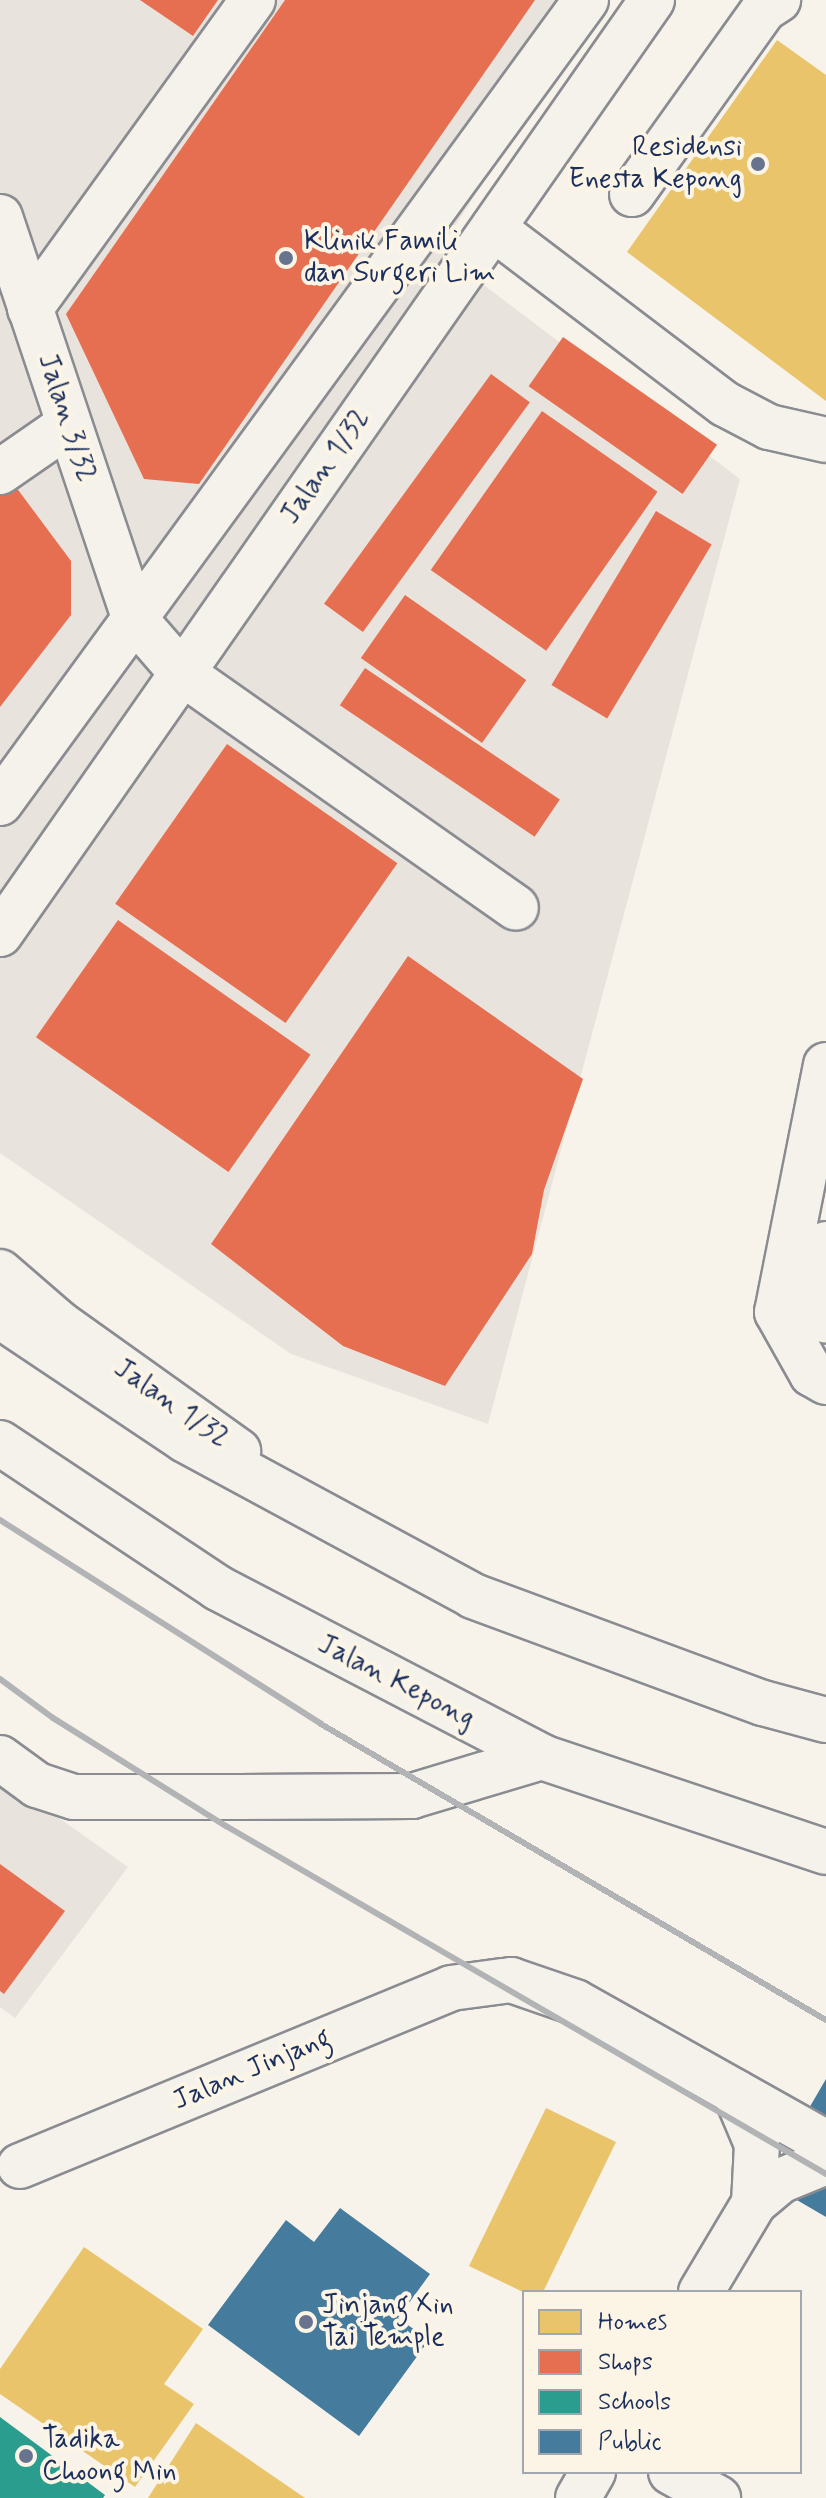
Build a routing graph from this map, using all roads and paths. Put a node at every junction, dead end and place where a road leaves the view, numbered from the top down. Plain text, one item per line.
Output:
1 (253, 0) edge
2 (586, 0) edge
3 (652, 0) edge
4 (778, 0) edge
5 (632, 194) dead end
6 (0, 217) edge
7 (493, 228) junction
8 (30, 309) junction
9 (68, 425) junction
10 (826, 440) edge
11 (0, 472) edge
12 (134, 618) junction
13 (182, 673) junction
14 (0, 803) edge
15 (516, 908) dead end
16 (0, 934) edge
17 (826, 1065) edge
18 (826, 1244) edge
19 (0, 1272) edge
20 (0, 1316) edge
21 (826, 1321) edge
22 (826, 1382) edge
23 (0, 1443) edge
24 (348, 1529) junction
25 (826, 1720) edge
26 (542, 1757) junction
27 (0, 1758) edge
28 (826, 1852) edge
29 (735, 2092) junction
30 (826, 2143) edge
31 (826, 2162) edge
32 (7, 2170) edge
33 (754, 2203) junction
34 (702, 2290) edge
35 (592, 2474) edge
36 (675, 2474) edge
37 (578, 2498) edge
38 (718, 2498) edge

1 - 8 street
2 - 12 street
3 - 7 street, Jalan 1/32
4 - 5 street
6 - 8 street, Jalan 3/32
7 - 10 street
7 - 13 street, Jalan 1/32
8 - 9 street, Jalan 3/32
9 - 11 street
9 - 12 street, Jalan 3/32
12 - 13 street
12 - 14 street
13 - 15 street
13 - 16 street, Jalan 1/32
17 - 22 street
18 - 21 street
19 - 24 street, Jalan 1/32
20 - 24 street
23 - 26 street, Jalan Kepong
24 - 25 street
26 - 27 street
26 - 28 street, Jalan Kepong
29 - 30 street
29 - 32 street, Jalan Jinjang
29 - 33 street
31 - 33 street
33 - 34 street
35 - 37 street
36 - 38 street

